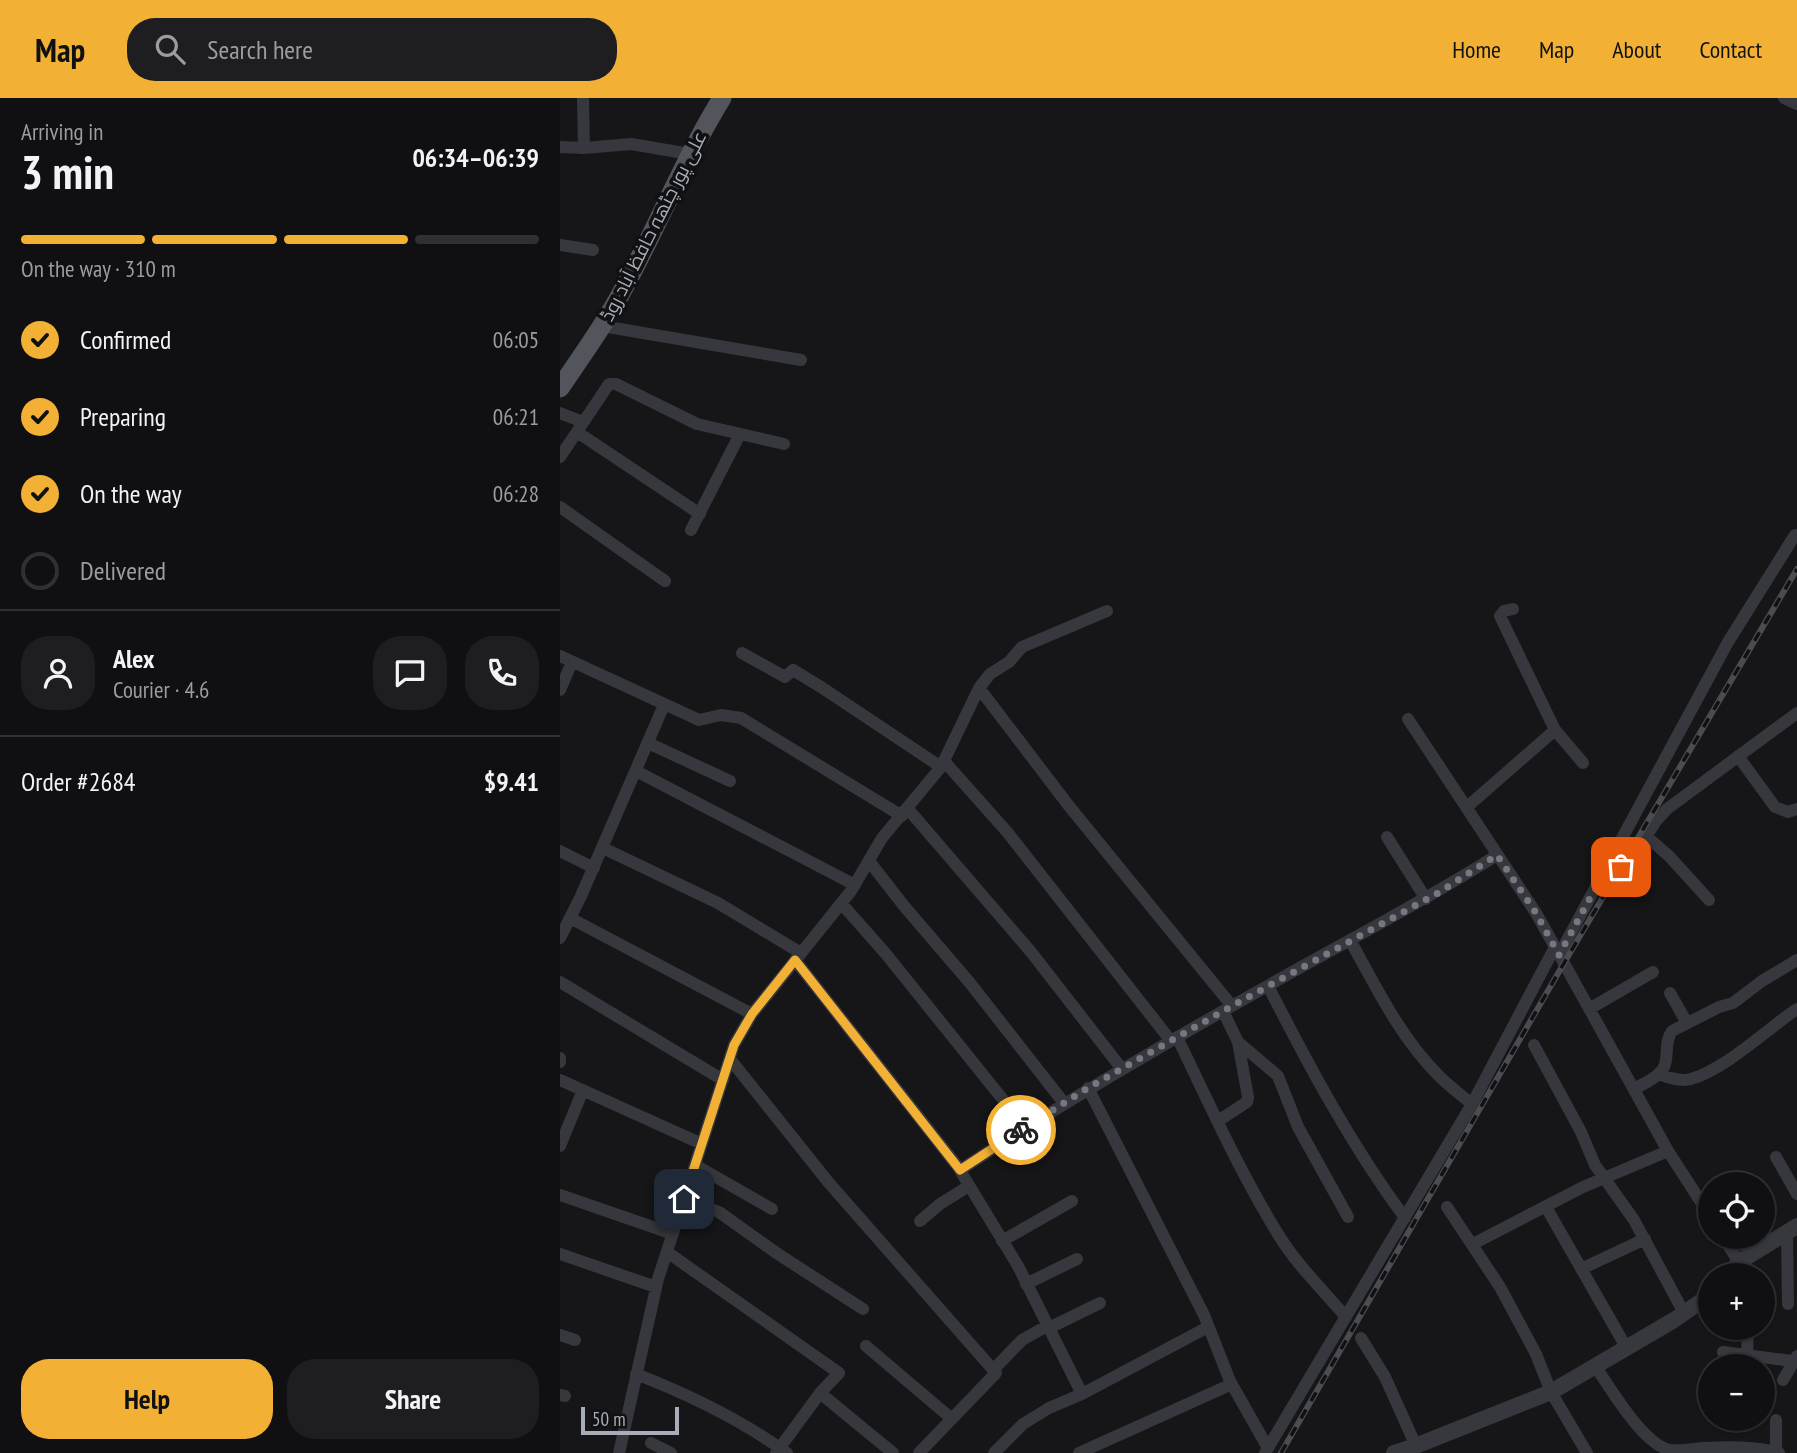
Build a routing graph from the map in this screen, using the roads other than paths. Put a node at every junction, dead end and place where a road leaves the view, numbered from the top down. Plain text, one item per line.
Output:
1 (583, 98) edge
2 (722, 98) edge
3 (1784, 98) edge
4 (1797, 104) edge
5 (560, 147) edge
6 (584, 148) junction
7 (690, 153) junction
8 (560, 245) edge
9 (593, 250) dead end
10 (602, 326) junction
11 (801, 359) dead end
12 (560, 388) edge
13 (560, 413) edge
14 (580, 427) junction
15 (740, 434) junction
16 (784, 444) dead end
17 (560, 457) edge
18 (560, 507) edge
19 (700, 514) junction
20 (691, 530) dead end
21 (1795, 535) dead end
22 (665, 581) dead end
23 (1513, 609) dead end
24 (1107, 611) dead end
25 (742, 653) dead end
26 (566, 659) edge
27 (979, 688) junction
28 (560, 690) edge
29 (664, 705) junction
30 (1797, 713) edge
31 (1408, 719) dead end
32 (1555, 730) junction
33 (648, 743) junction
34 (1738, 756) junction
35 (1583, 763) dead end
36 (943, 764) junction
37 (636, 771) junction
38 (730, 781) dead end
39 (1467, 807) junction
40 (1797, 808) edge
41 (905, 812) junction
42 (1646, 836) junction
43 (1387, 837) dead end
44 (603, 848) junction
45 (560, 851) edge
46 (1497, 855) junction
47 (869, 861) junction
48 (1607, 867) junction
49 (594, 868) junction
50 (855, 884) junction
51 (1426, 899) junction
52 (1709, 900) dead end
53 (841, 903) junction
54 (566, 921) edge
55 (560, 938) edge
56 (1350, 940) junction
57 (1557, 951) junction
58 (798, 956) junction
59 (1797, 960) edge
60 (1653, 972) dead end
61 (560, 982) edge
62 (1268, 986) junction
63 (1670, 993) dead end
64 (1228, 1008) junction
65 (1589, 1009) junction
66 (1797, 1009) edge
67 (752, 1014) junction
68 (1687, 1023) junction
69 (1174, 1039) junction
70 (1238, 1042) junction
71 (1534, 1045) dead end
72 (730, 1059) junction
73 (1122, 1069) junction
74 (1658, 1074) junction
75 (560, 1080) edge
76 (723, 1080) junction
77 (1088, 1088) junction
78 (1634, 1089) junction
79 (583, 1090) junction
80 (1064, 1103) junction
81 (1472, 1104) junction
82 (1218, 1121) junction
83 (1025, 1128) junction
84 (702, 1144) junction
85 (560, 1146) edge
86 (1668, 1151) junction
87 (1776, 1157) dead end
88 (695, 1165) junction
89 (960, 1170) junction
90 (1605, 1178) junction
91 (969, 1186) junction
92 (1797, 1194) edge
93 (560, 1195) edge
94 (1698, 1197) edge
95 (684, 1199) junction
96 (1072, 1201) dead end
97 (1447, 1207) dead end
98 (1546, 1207) junction
99 (772, 1209) dead end
100 (1348, 1217) dead end
101 (1405, 1218) junction
102 (920, 1221) dead end
103 (1792, 1229) edge
104 (673, 1234) junction
105 (1645, 1239) junction
106 (1002, 1241) junction
107 (1473, 1244) junction
108 (667, 1251) junction
109 (560, 1254) edge
110 (1077, 1259) dead end
111 (1746, 1263) edge
112 (1581, 1269) junction
113 (1026, 1284) junction
114 (656, 1287) junction
115 (1100, 1303) dead end
116 (1698, 1303) edge
117 (1788, 1304) dead end
118 (863, 1309) dead end
119 (1684, 1313) junction
120 (1346, 1317) junction
121 (1048, 1327) junction
122 (1208, 1327) junction
123 (560, 1335) edge
124 (1361, 1338) dead end
125 (575, 1340) dead end
126 (866, 1346) dead end
127 (1626, 1347) junction
128 (1723, 1352) dead end
129 (1735, 1354) edge
130 (1775, 1357) edge
131 (1795, 1358) edge
132 (1595, 1366) junction
133 (993, 1370) junction
134 (636, 1374) junction
135 (1783, 1380) dead end
136 (1233, 1384) junction
137 (1551, 1392) junction
138 (820, 1393) junction
139 (1082, 1394) junction
140 (952, 1419) junction
141 (1776, 1420) dead end
142 (651, 1443) dead end
143 (1416, 1446) junction
144 (781, 1451) edge
145 (1267, 1451) edge
146 (619, 1453) edge
147 (671, 1453) edge
148 (893, 1453) edge
149 (919, 1453) edge
150 (994, 1453) edge
151 (1079, 1453) edge
152 (1394, 1453) edge
153 (1587, 1453) edge
154 (1777, 1453) edge

1 - 6 street
2 - 7 main road, علی پور چٹھہ حافظ آباد روڈ
3 - 4 street
5 - 6 street
6 - 7 street
7 - 10 main road, علی پور چٹھہ حافظ آباد روڈ
8 - 9 street
10 - 11 street
10 - 12 main road, علی پور چٹھہ حافظ آباد روڈ
13 - 14 street
14 - 15 street
14 - 17 street
14 - 19 street
15 - 16 street
15 - 19 street
18 - 22 street
19 - 20 street
21 - 48 street
23 - 32 street
24 - 27 street
25 - 36 street
26 - 28 street
26 - 29 street
27 - 36 street
27 - 64 street
29 - 33 street
29 - 41 street
30 - 34 street
31 - 39 street
32 - 35 street
32 - 39 street
33 - 37 street
33 - 38 street
34 - 40 street
34 - 42 street
36 - 41 street
36 - 69 street
37 - 44 street
37 - 50 street
39 - 46 street
41 - 47 street
41 - 73 street
42 - 48 street
42 - 52 street
43 - 51 street
44 - 49 street
44 - 58 street
45 - 49 street
46 - 51 street
46 - 57 street
47 - 50 street
47 - 80 street
48 - 57 street
49 - 54 street
50 - 53 street
51 - 56 street
53 - 58 street
53 - 83 street
54 - 55 street
54 - 67 street
56 - 62 street
56 - 81 street
57 - 65 street
57 - 81 street
58 - 67 street
58 - 89 street
59 - 68 street
60 - 65 street
61 - 76 street
62 - 64 street
62 - 101 street
63 - 68 street
64 - 69 street
64 - 70 street
65 - 78 street
66 - 74 street
67 - 72 street
68 - 74 street
69 - 73 street
69 - 82 street
70 - 82 street
70 - 100 street
71 - 90 street
72 - 76 street
72 - 133 street
73 - 77 street
74 - 78 street
75 - 79 street
76 - 84 street
77 - 80 street
77 - 122 street
78 - 86 street
79 - 84 street
79 - 85 street
80 - 83 street
81 - 101 street
82 - 120 street
83 - 89 street
84 - 88 street
86 - 90 street
86 - 94 street
87 - 92 street
88 - 95 street
88 - 99 street
89 - 91 street
90 - 98 street
90 - 105 street
91 - 102 street
91 - 106 street
93 - 104 street
95 - 104 street
95 - 118 street
96 - 106 street
97 - 107 street
98 - 107 street
98 - 112 street
101 - 120 street
103 - 111 street
103 - 117 street
104 - 108 street
105 - 112 street
105 - 119 street
106 - 113 street
107 - 137 street
108 - 114 street
108 - 138 street
109 - 114 street
110 - 113 street
112 - 127 street
113 - 121 street
114 - 134 street
115 - 121 street
116 - 119 street
119 - 127 street
120 - 145 street
121 - 133 street
121 - 139 street
122 - 136 street
122 - 139 street
123 - 125 street
124 - 143 street
126 - 140 street
127 - 132 street
128 - 129 street
130 - 131 street
131 - 135 street
132 - 137 street
132 - 154 street
133 - 140 street
134 - 144 street
134 - 146 street
136 - 145 street
136 - 151 street
137 - 143 street
137 - 153 street
138 - 144 street
138 - 148 street
139 - 150 street
140 - 149 street
141 - 154 street
142 - 147 street
143 - 152 street

